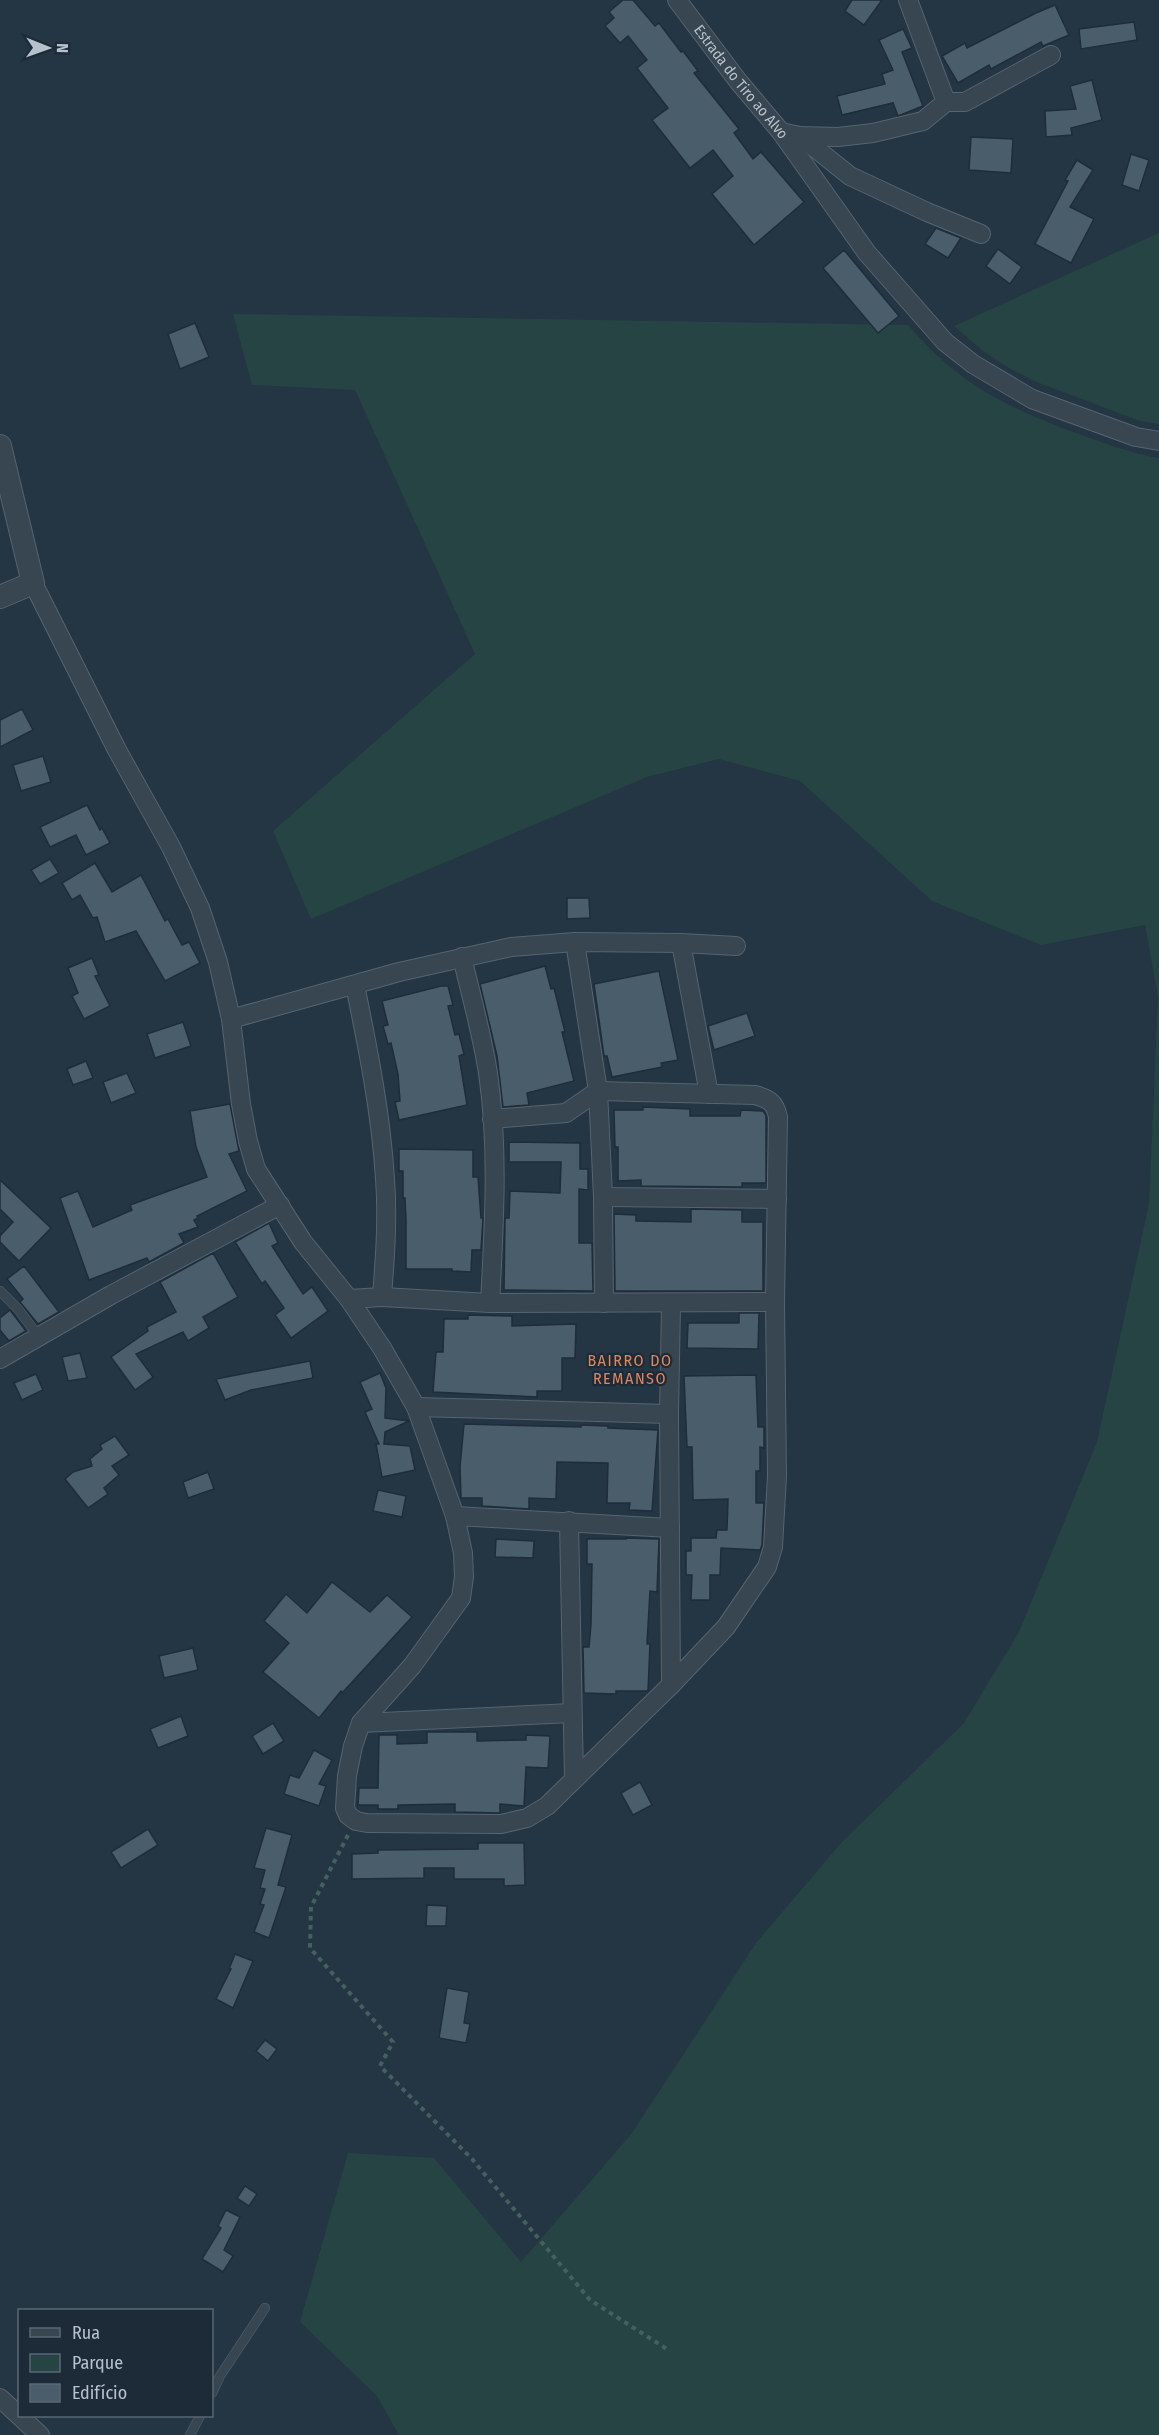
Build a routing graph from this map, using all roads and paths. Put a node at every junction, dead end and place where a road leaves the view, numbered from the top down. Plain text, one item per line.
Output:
1 (677, 0) edge
2 (908, 0) edge
3 (1051, 55) dead end
4 (946, 102) junction
5 (781, 132) junction
6 (800, 136) junction
7 (981, 234) dead end
8 (1159, 441) edge
9 (0, 446) edge
10 (33, 583) junction
11 (0, 597) edge
12 (575, 942) junction
13 (681, 943) junction
14 (736, 946) dead end
15 (462, 957) junction
16 (355, 985) junction
17 (231, 1018) junction
18 (598, 1091) junction
19 (709, 1094) junction
20 (492, 1119) junction
21 (603, 1197) junction
22 (777, 1199) junction
23 (280, 1205) junction
24 (0, 1291) edge
25 (382, 1298) junction
26 (349, 1299) junction
27 (775, 1302) junction
28 (490, 1303) junction
29 (604, 1304) junction
30 (671, 1304) junction
31 (39, 1337) junction
32 (0, 1359) edge
33 (416, 1407) junction
34 (669, 1414) junction
35 (455, 1516) junction
36 (569, 1521) junction
37 (670, 1528) junction
38 (671, 1685) junction
39 (572, 1713) junction
40 (361, 1723) junction
41 (574, 1779) junction
42 (356, 1821) junction
43 (265, 2308) dead end
44 (670, 2351) dead end
45 (213, 2391) edge
46 (0, 2398) edge
47 (18, 2415) edge
48 (21, 2417) edge
49 (199, 2417) edge
50 (40, 2435) edge
51 (190, 2435) edge

1 - 5 street, Estrada do Tiro ao Alvo
2 - 4 street
3 - 4 street, Estrada do Tiro ao Alvo
4 - 6 street, Estrada do Tiro ao Alvo
5 - 6 street, Estrada do Tiro ao Alvo
5 - 8 street
6 - 7 street
9 - 10 street
10 - 11 street
10 - 17 street
12 - 13 street
12 - 15 street
12 - 18 street
13 - 14 street
13 - 19 street
15 - 16 street
15 - 20 street
16 - 17 street
16 - 25 street
17 - 23 street
18 - 19 street
18 - 20 street
18 - 21 street
19 - 22 street
20 - 28 street
21 - 22 street
21 - 29 street
22 - 27 street
23 - 26 street
23 - 31 street
24 - 31 lane
25 - 26 street
25 - 28 street
26 - 33 street
27 - 30 street
27 - 38 street
28 - 29 street
29 - 30 street
30 - 34 street
31 - 32 street
33 - 34 street
33 - 35 street
34 - 37 street
35 - 36 street
35 - 40 street
36 - 37 street
36 - 39 street
37 - 38 street
38 - 41 street
39 - 40 street
39 - 41 street
40 - 42 street
41 - 42 street
42 - 44 path
43 - 45 lane
46 - 47 street
48 - 50 street
49 - 51 lane

